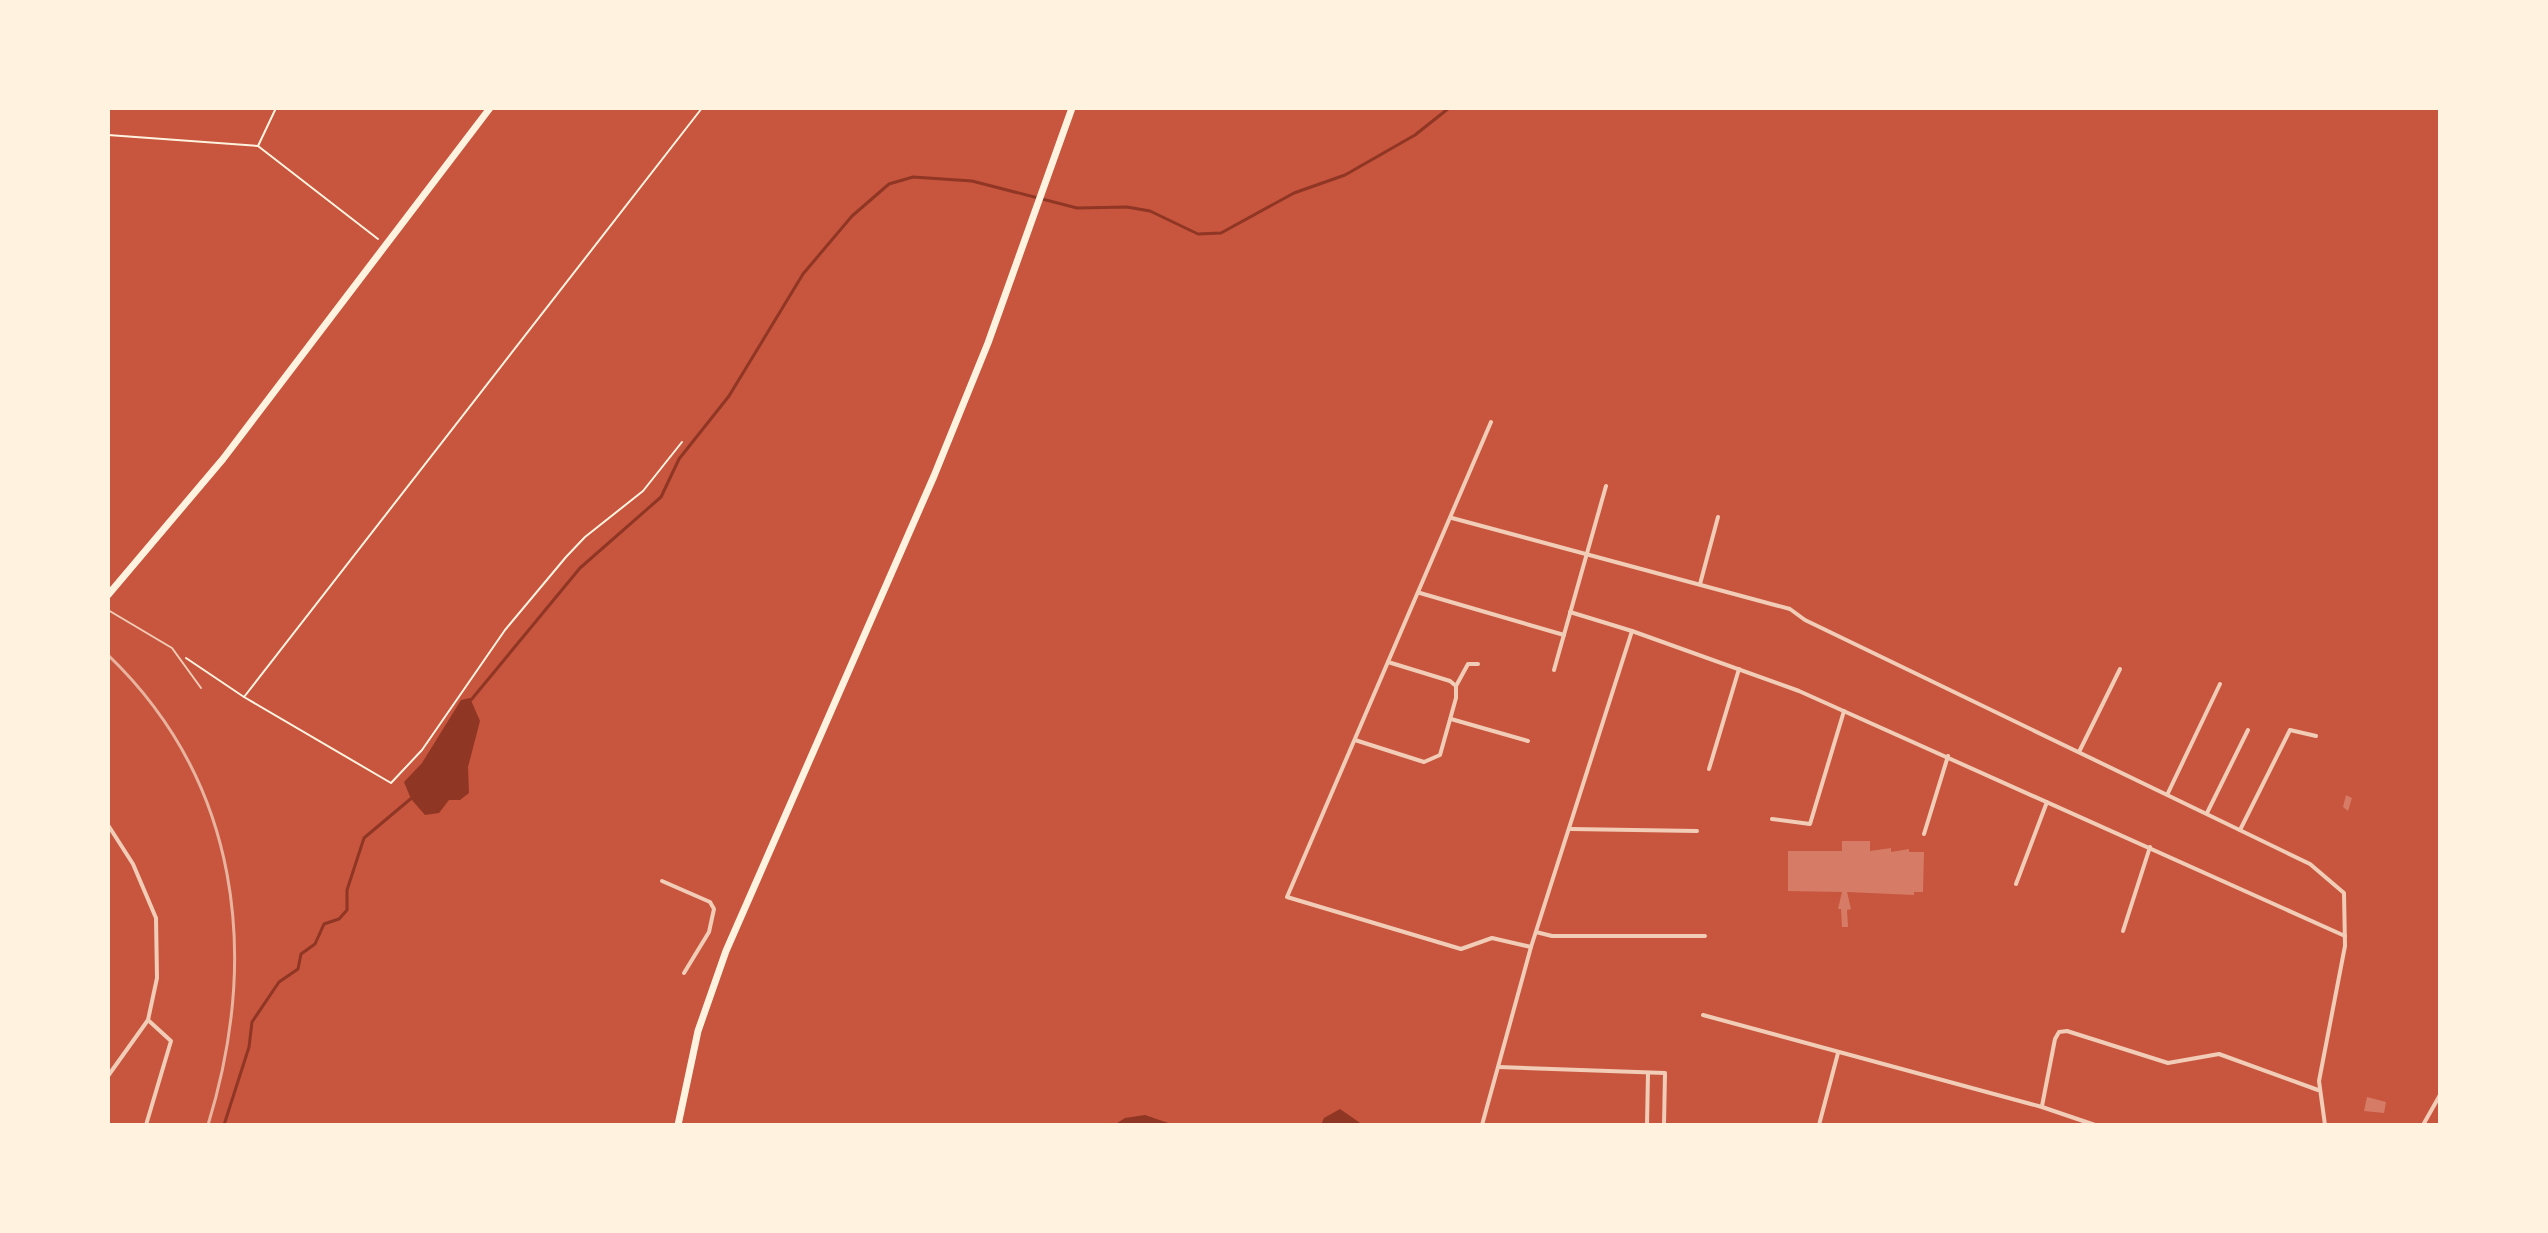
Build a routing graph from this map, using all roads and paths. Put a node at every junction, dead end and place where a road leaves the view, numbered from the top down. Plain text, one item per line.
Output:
1 (276, 108) edge
2 (490, 108) edge
3 (702, 108) edge
4 (1072, 108) edge
5 (108, 135) edge
6 (258, 146) junction
7 (385, 244) junction
8 (1491, 422) dead end
9 (682, 442) dead end
10 (1606, 486) dead end
11 (1718, 517) dead end
12 (1452, 518) junction
13 (1586, 552) junction
14 (1700, 584) junction
15 (1420, 593) junction
16 (108, 595) edge
17 (108, 610) edge
18 (1570, 612) junction
19 (1632, 631) junction
20 (1564, 635) junction
21 (172, 648) junction
22 (1388, 662) junction
23 (1478, 664) dead end
24 (1739, 669) junction
25 (2120, 669) dead end
26 (1554, 670) dead end
27 (2220, 684) dead end
28 (1456, 686) junction
29 (201, 688) dead end
30 (244, 697) junction
31 (1844, 711) junction
32 (1451, 719) junction
33 (2248, 730) dead end
34 (2316, 736) dead end
35 (1355, 740) junction
36 (1528, 741) dead end
37 (2079, 752) junction
38 (1948, 756) junction
39 (1709, 769) dead end
40 (2168, 793) junction
41 (2047, 802) junction
42 (2207, 813) junction
43 (1772, 819) dead end
44 (108, 825) edge
45 (1570, 829) junction
46 (2240, 830) junction
47 (1697, 831) dead end
48 (1924, 834) dead end
49 (2150, 847) junction
50 (662, 881) dead end
51 (2016, 884) dead end
52 (2123, 931) dead end
53 (1536, 932) junction
54 (1705, 936) dead end
55 (2345, 936) junction
56 (1531, 947) junction
57 (684, 973) dead end
58 (1703, 1015) dead end
59 (148, 1020) junction
60 (1838, 1053) junction
61 (1499, 1067) junction
62 (1648, 1073) junction
63 (108, 1076) edge
64 (2318, 1090) junction
65 (2440, 1095) edge
66 (2042, 1107) junction
67 (146, 1125) edge
68 (678, 1125) edge
69 (1482, 1125) edge
70 (1647, 1125) edge
71 (1664, 1125) edge
72 (1819, 1125) edge
73 (2095, 1125) edge
74 (2325, 1125) edge
75 (2423, 1125) edge

1 - 6 path
2 - 7 main road
3 - 30 path
4 - 68 main road
5 - 6 path
6 - 7 path
7 - 16 main road
8 - 12 street
9 - 30 path
10 - 13 street
11 - 14 street
12 - 13 street
12 - 15 street
13 - 14 street
13 - 18 street
14 - 37 street
15 - 20 street
15 - 22 street
17 - 21 lane
18 - 19 street
18 - 20 street
19 - 24 street
19 - 45 street
20 - 26 street
21 - 29 lane
21 - 30 path
22 - 28 street
22 - 35 street
23 - 28 street
24 - 31 street
24 - 39 street
25 - 37 street
27 - 40 street
28 - 32 street
31 - 38 street
31 - 43 street
32 - 35 street
32 - 36 street
33 - 42 street
34 - 46 street
35 - 56 street
37 - 40 street
38 - 41 street
38 - 48 street
40 - 42 street
41 - 49 street
41 - 51 street
42 - 46 street
44 - 59 street
45 - 47 street
45 - 53 street
46 - 55 street
49 - 52 street
49 - 55 street
50 - 57 street
53 - 54 street
53 - 56 street
55 - 64 street
56 - 61 street
58 - 60 street
59 - 63 street
59 - 67 street
60 - 66 street
60 - 72 street
61 - 62 street
61 - 69 street
62 - 70 street
62 - 71 street
64 - 66 street
64 - 74 street
65 - 75 street
66 - 73 street

